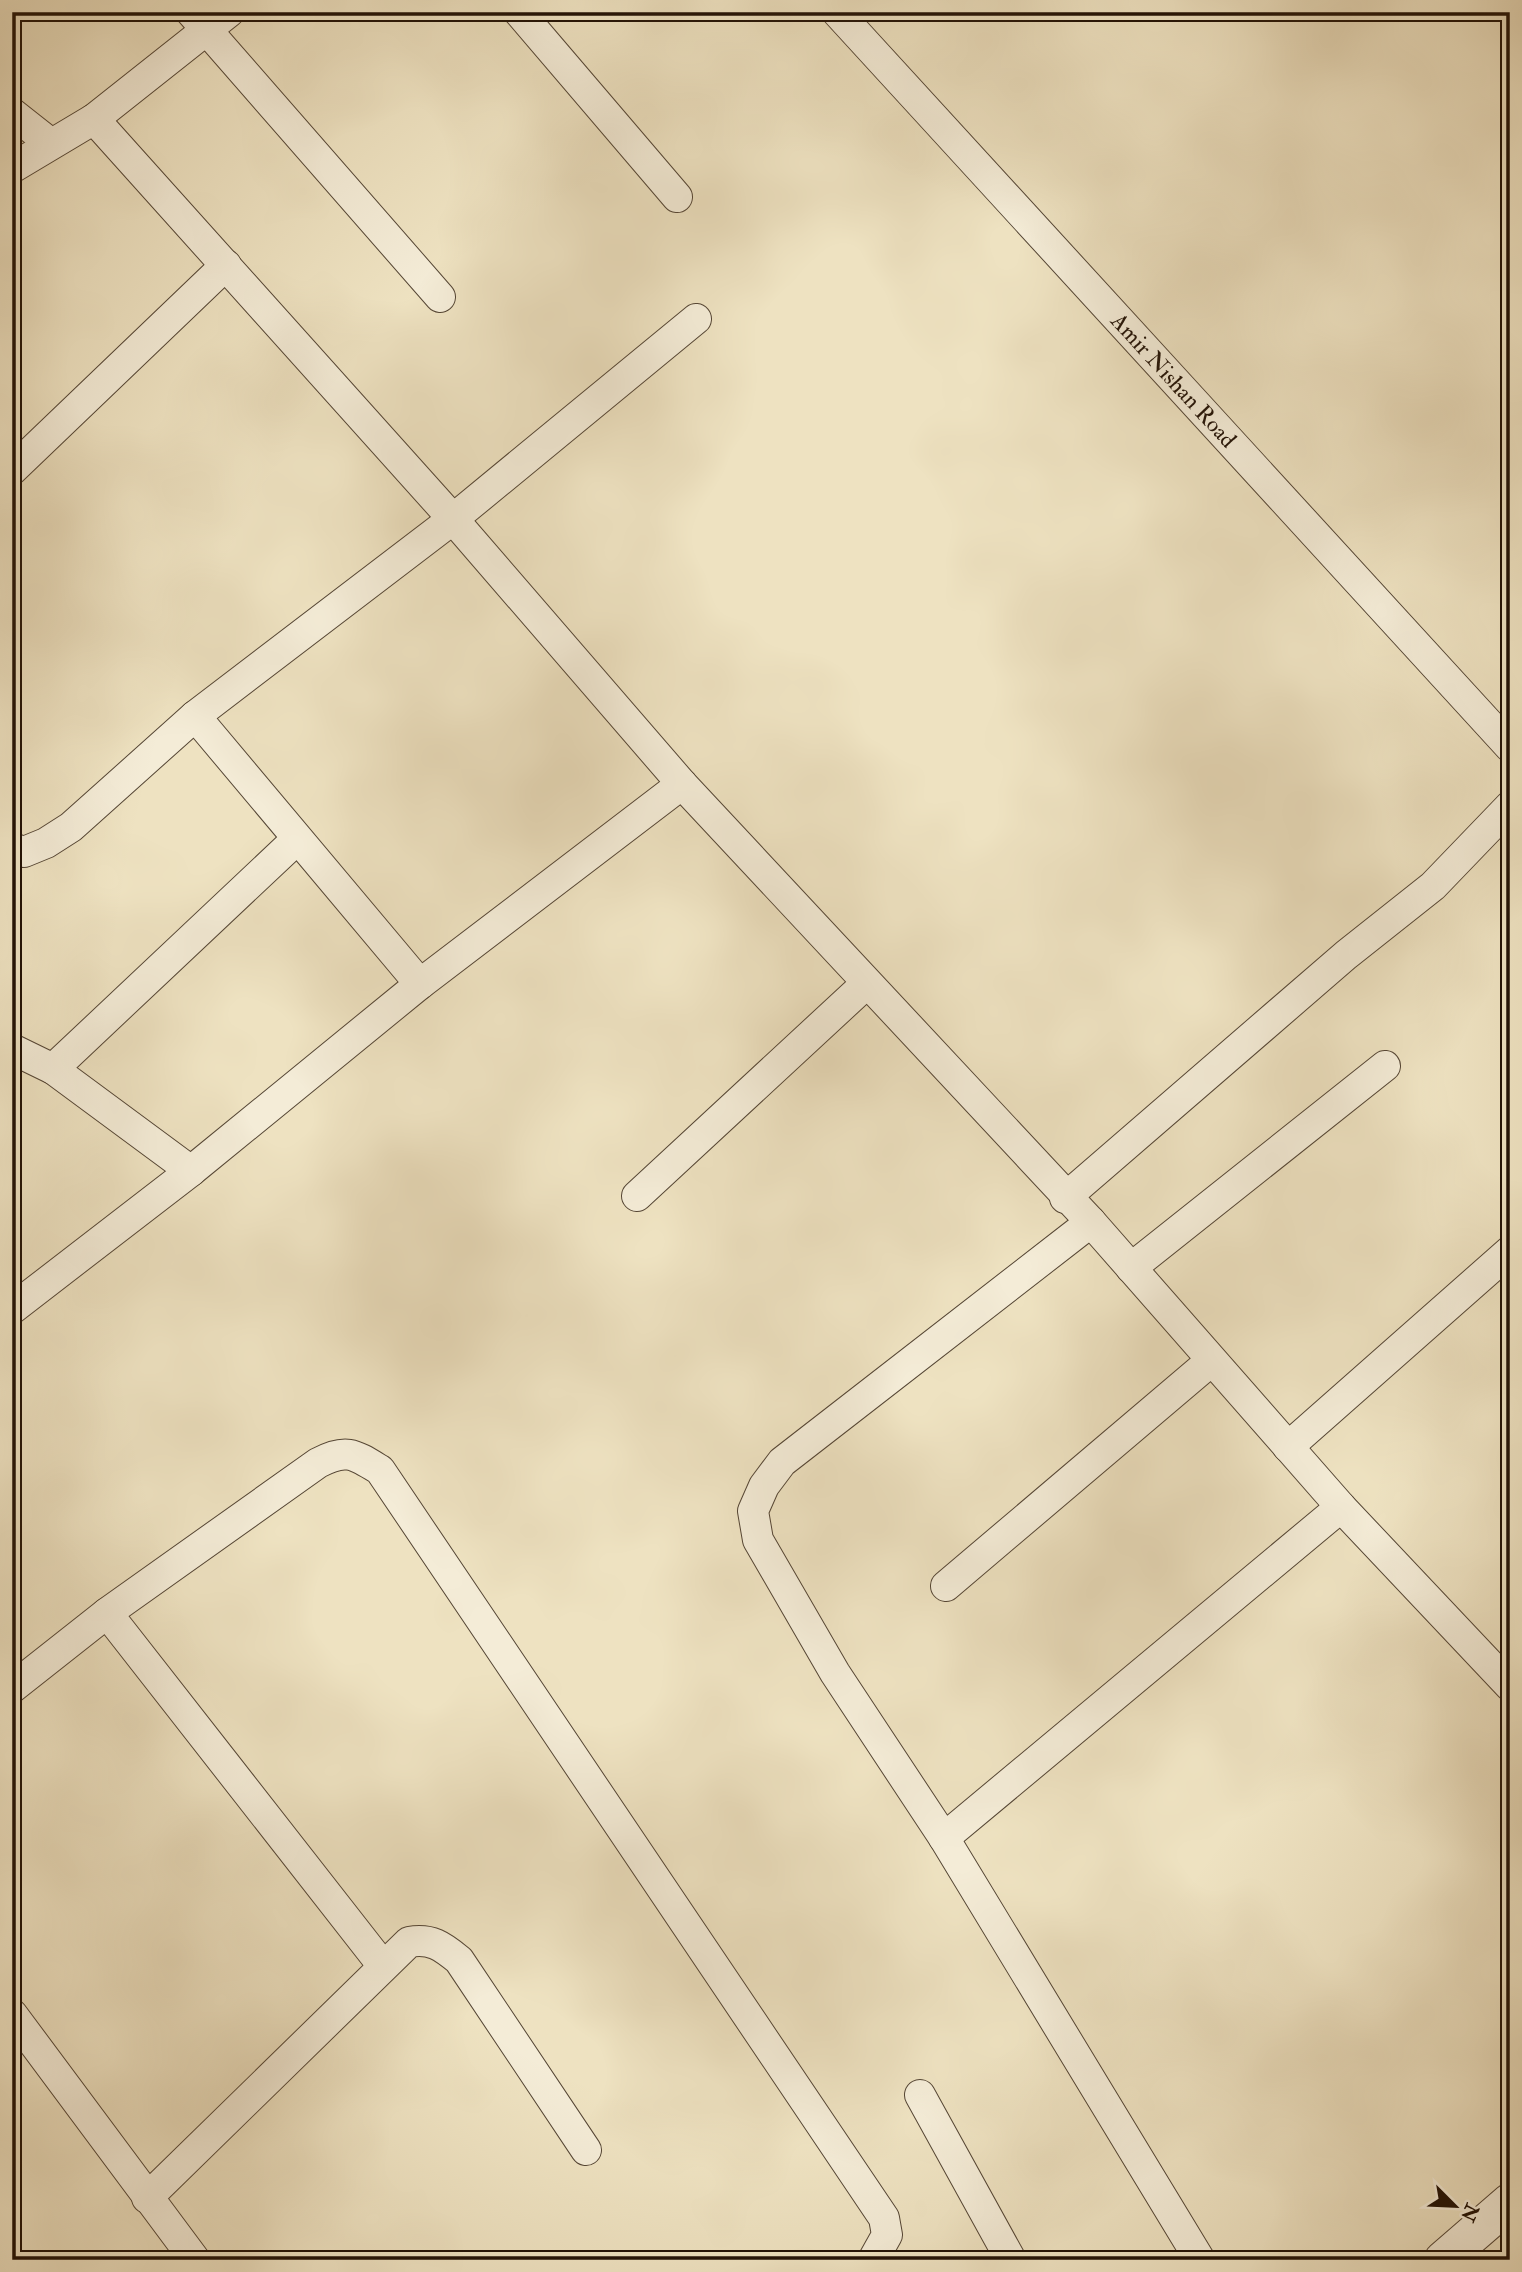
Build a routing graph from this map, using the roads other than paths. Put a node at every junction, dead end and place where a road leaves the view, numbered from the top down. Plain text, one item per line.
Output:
1 (519, 12) edge
2 (837, 12) edge
3 (209, 18) edge
4 (12, 113) edge
5 (94, 119) junction
6 (50, 143) junction
7 (12, 168) edge
8 (677, 197) dead end
9 (226, 265) junction
10 (440, 297) dead end
11 (696, 319) dead end
12 (12, 470) edge
13 (453, 519) junction
14 (195, 716) junction
15 (1510, 747) edge
16 (682, 784) junction
17 (1510, 806) edge
18 (296, 840) junction
19 (12, 848) edge
20 (867, 983) junction
21 (420, 984) junction
22 (12, 1049) edge
23 (1385, 1066) dead end
24 (53, 1069) junction
25 (191, 1171) junction
26 (637, 1196) dead end
27 (1065, 1198) junction
28 (1091, 1222) junction
29 (1510, 1251) edge
30 (1131, 1268) junction
31 (12, 1309) edge
32 (1211, 1361) junction
33 (1287, 1447) junction
34 (1341, 1507) junction
35 (946, 1586) dead end
36 (107, 1613) junction
37 (1510, 1686) edge
38 (12, 1688) edge
39 (944, 1838) junction
40 (383, 1966) junction
41 (12, 2014) edge
42 (920, 2095) dead end
43 (586, 2150) dead end
44 (148, 2198) junction
45 (1508, 2208) edge
46 (195, 2260) edge
47 (873, 2260) edge
48 (1011, 2260) edge
49 (1200, 2260) edge
50 (1443, 2260) edge

1 - 8 street
2 - 15 street, Amir Nishan Road
3 - 5 street
3 - 10 street
4 - 6 street
5 - 6 street
5 - 9 street
6 - 7 street
9 - 12 street
9 - 13 street
11 - 13 street
13 - 14 street
13 - 16 street
14 - 18 street
14 - 19 street
16 - 20 street
16 - 21 street
17 - 27 street
18 - 21 street
18 - 24 street
20 - 26 street
20 - 27 street
21 - 25 street
22 - 24 street
23 - 30 street
24 - 25 street
25 - 31 street
27 - 28 street
28 - 30 street
28 - 39 street
29 - 33 street
30 - 32 street
32 - 33 street
32 - 35 street
33 - 34 street
34 - 37 street
34 - 39 street
36 - 38 street
36 - 40 street
36 - 47 street
39 - 49 street
40 - 43 street
40 - 44 street
41 - 44 street
42 - 48 street
44 - 46 street
45 - 50 street

